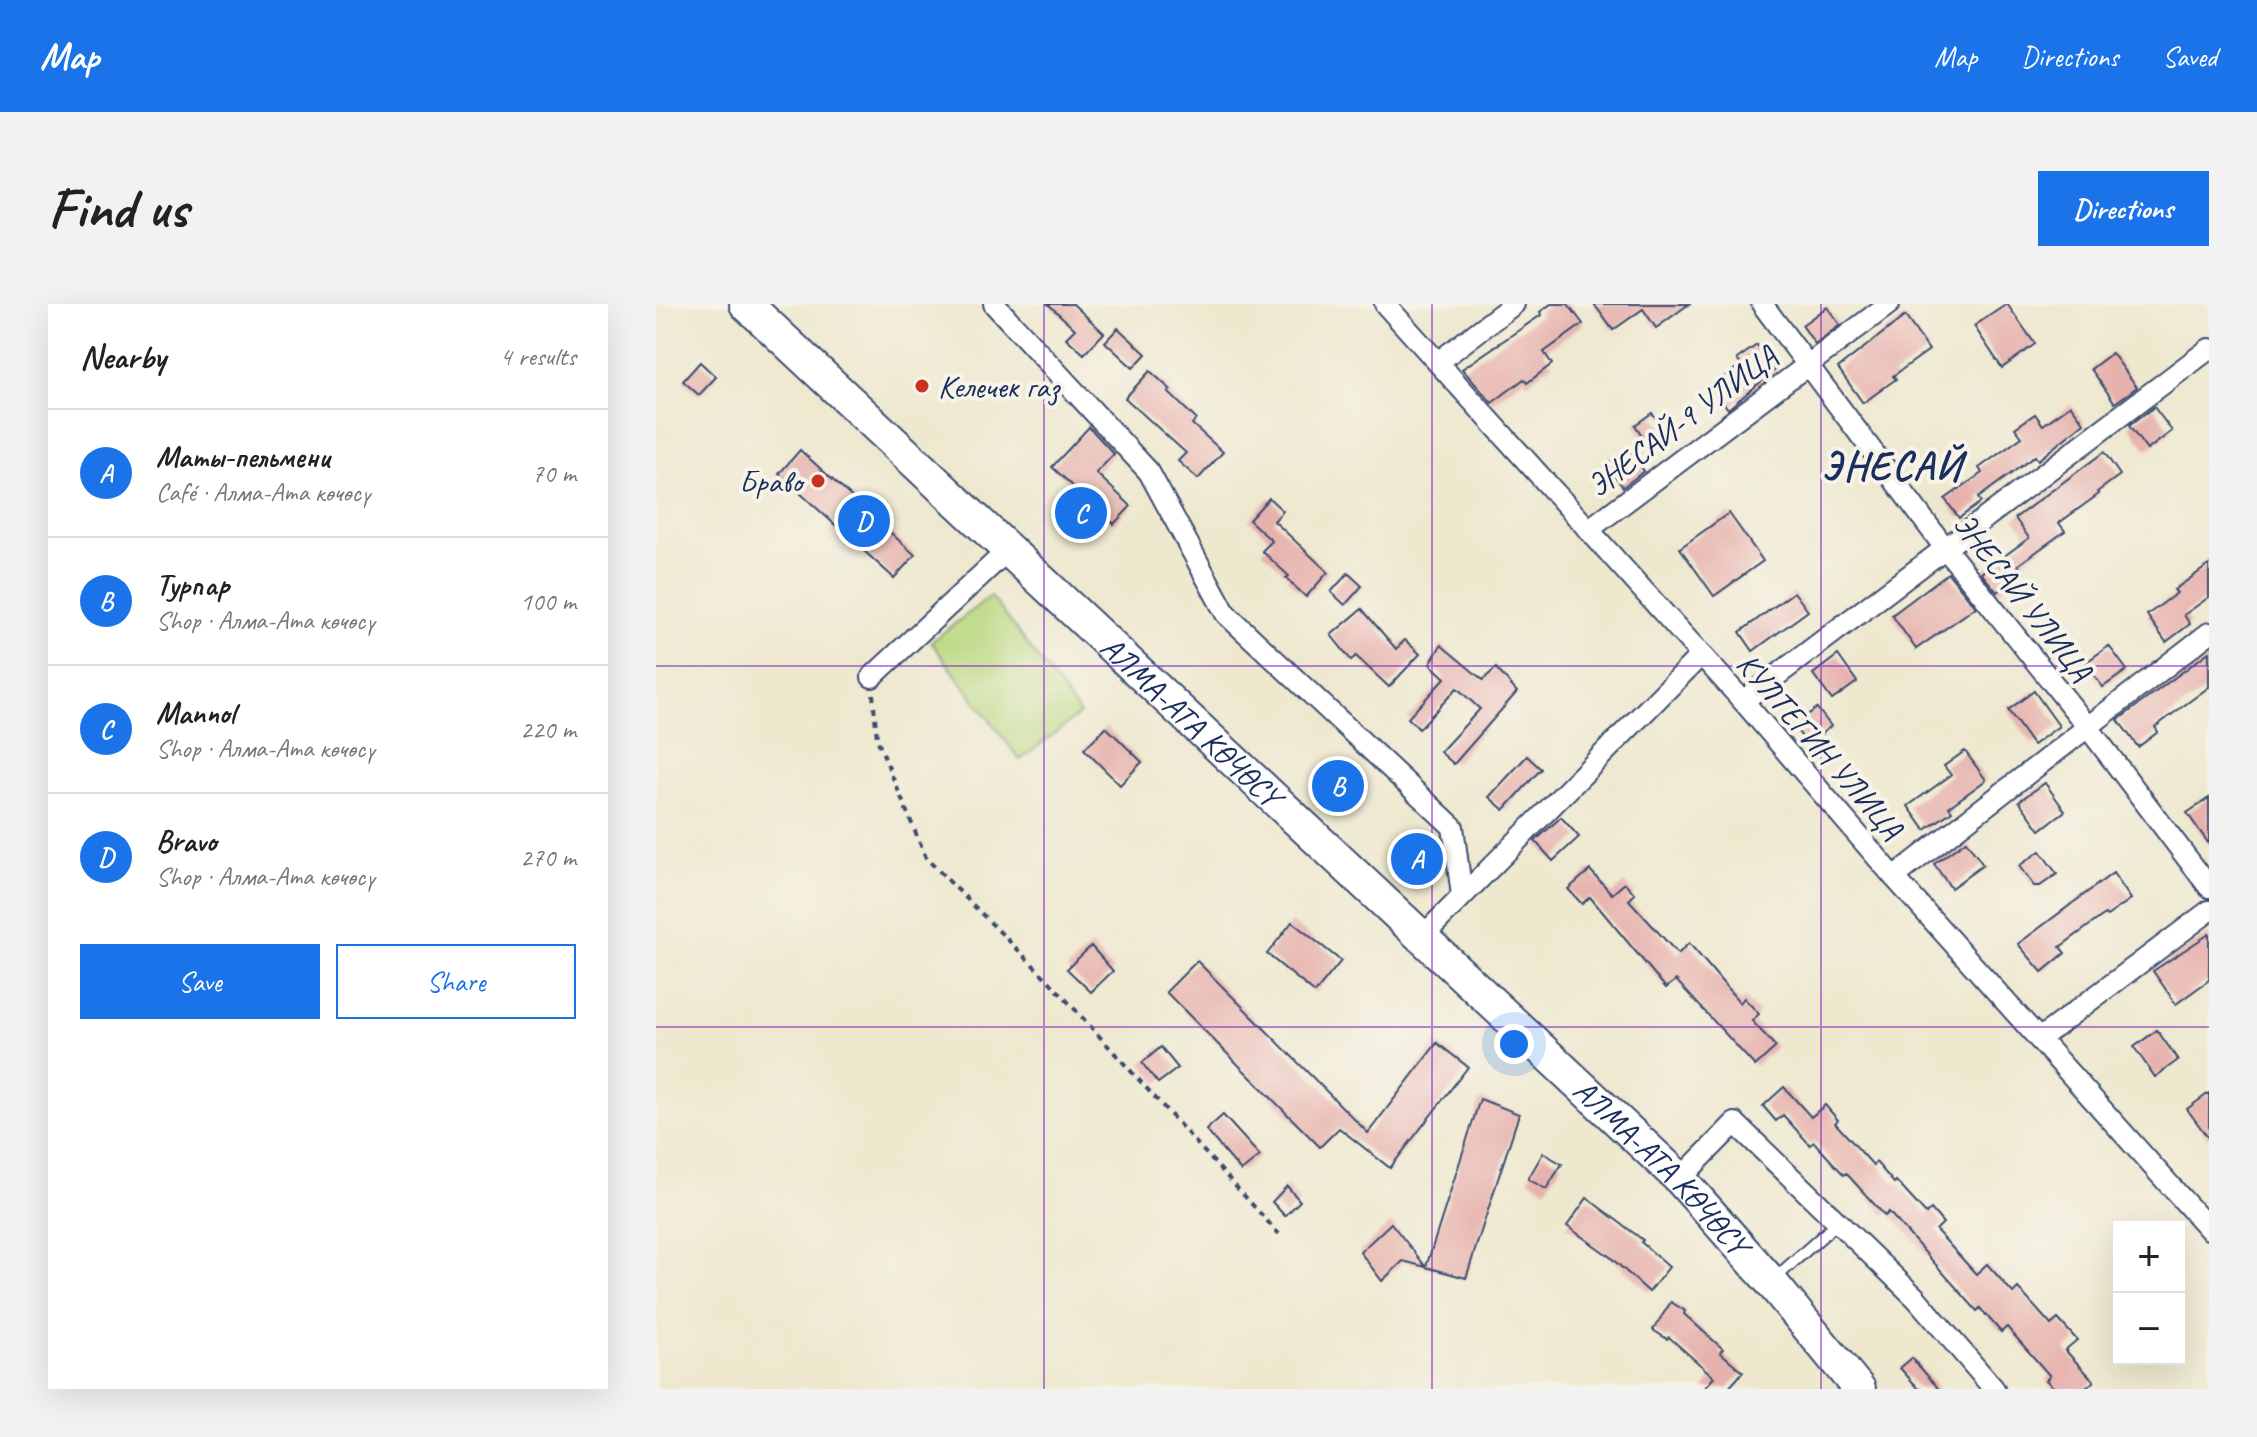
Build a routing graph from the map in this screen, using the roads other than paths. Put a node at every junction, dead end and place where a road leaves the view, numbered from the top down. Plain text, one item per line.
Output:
1 (746, 304) edge
2 (994, 304) edge
3 (1385, 304) edge
4 (1514, 304) edge
5 (1762, 304) edge
6 (1889, 304) edge
7 (2209, 349) edge
8 (1438, 362) junction
9 (1807, 364) junction
10 (1588, 530) junction
11 (1945, 548) junction
12 (1008, 550) junction
13 (2209, 633) edge
14 (1701, 655) junction
15 (872, 677) road end
16 (1743, 701) junction
17 (2087, 726) junction
18 (1894, 877) junction
19 (2209, 887) edge
20 (1462, 896) junction
21 (2209, 911) edge
22 (1423, 936) junction
23 (2039, 1039) junction
24 (1680, 1179) junction
25 (2205, 1218) edge
26 (1837, 1223) junction
27 (1771, 1282) junction
28 (1859, 1389) edge
29 (1994, 1389) edge

1 - 12 main road, АЛМА-АТА КӨЧӨСҮ
2 - 20 street
3 - 8 street, КУЛТЕГИН УЛИЦА
4 - 8 street
5 - 9 street, ЭНЕСАЙ УЛИЦА
6 - 9 street, ЭНЕСАЙ-9 УЛИЦА
7 - 11 street
8 - 10 street, КУЛТЕГИН УЛИЦА
9 - 10 street, ЭНЕСАЙ-9 УЛИЦА
9 - 11 street, ЭНЕСАЙ УЛИЦА
10 - 14 street, КУЛТЕГИН УЛИЦА
11 - 16 street
11 - 17 street, ЭНЕСАЙ УЛИЦА
12 - 15 street
12 - 22 main road, АЛМА-АТА КӨЧӨСҮ
13 - 17 street
14 - 16 street, КУЛТЕГИН УЛИЦА
14 - 20 street
16 - 18 street, КУЛТЕГИН УЛИЦА
17 - 18 street
17 - 19 street, ЭНЕСАЙ УЛИЦА
18 - 23 street, КУЛТЕГИН УЛИЦА
20 - 22 street
21 - 23 street
22 - 24 main road, АЛМА-АТА КӨЧӨСҮ
23 - 25 street, КУЛТЕГИН УЛИЦА
24 - 26 street
24 - 27 main road, АЛМА-АТА КӨЧӨСҮ
26 - 27 lane
26 - 29 street
27 - 28 main road, АЛМА-АТА КӨЧӨСҮ

